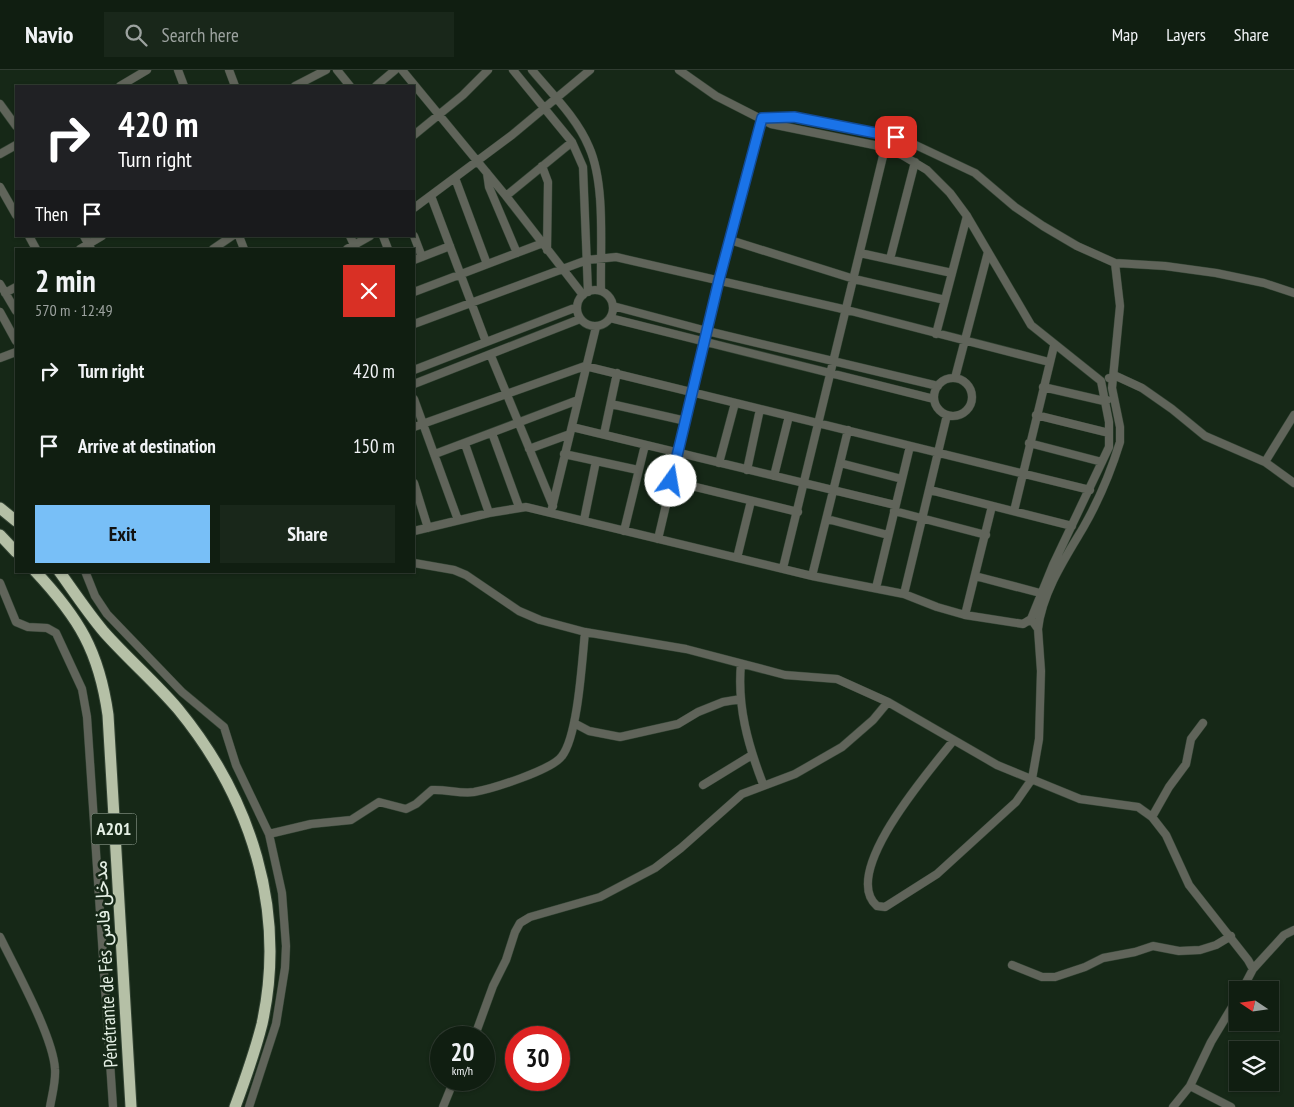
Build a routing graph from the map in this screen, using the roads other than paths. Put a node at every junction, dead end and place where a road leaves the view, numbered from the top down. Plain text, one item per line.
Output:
1 (147, 70) edge
2 (178, 70) edge
3 (326, 70) edge
4 (337, 70) edge
5 (395, 70) edge
6 (402, 70) edge
7 (488, 70) edge
8 (513, 70) edge
9 (532, 70) edge
10 (590, 70) edge
11 (679, 70) edge
12 (231, 71) edge
13 (132, 83) edge
14 (184, 85) edge
15 (235, 85) edge
16 (297, 85) edge
17 (349, 85) edge
18 (377, 85) edge
19 (415, 85) edge
20 (415, 85) edge
21 (556, 97) junction
22 (0, 104) edge
23 (544, 110) junction
24 (440, 115) junction
25 (762, 118) junction
26 (15, 125) edge
27 (415, 134) edge
28 (572, 142) junction
29 (15, 146) edge
30 (885, 148) junction
31 (0, 154) edge
32 (477, 162) junction
33 (914, 162) junction
34 (542, 166) junction
35 (487, 173) junction
36 (455, 178) junction
37 (0, 187) edge
38 (431, 196) junction
39 (506, 196) junction
40 (415, 207) edge
41 (15, 213) edge
42 (967, 216) junction
43 (101, 237) edge
44 (231, 237) edge
45 (369, 237) edge
46 (414, 237) edge
47 (730, 240) junction
48 (90, 246) edge
49 (450, 246) junction
50 (545, 246) junction
51 (355, 247) edge
52 (214, 248) edge
53 (988, 252) junction
54 (517, 253) junction
55 (860, 253) junction
56 (422, 257) junction
57 (600, 258) junction
58 (890, 259) junction
59 (415, 260) edge
60 (587, 260) junction
61 (1115, 263) junction
62 (487, 264) junction
63 (564, 270) junction
64 (461, 273) junction
65 (952, 273) junction
66 (854, 279) junction
67 (719, 280) junction
68 (0, 284) edge
69 (15, 288) edge
70 (601, 291) junction
71 (415, 292) edge
72 (5, 293) junction
73 (1294, 293) edge
74 (585, 294) junction
75 (945, 300) junction
76 (470, 303) junction
77 (613, 306) junction
78 (577, 307) junction
79 (15, 309) edge
80 (847, 310) junction
81 (0, 312) edge
82 (610, 318) junction
83 (580, 319) junction
84 (415, 324) edge
85 (596, 327) junction
86 (707, 331) junction
87 (936, 334) junction
88 (15, 339) edge
89 (486, 342) junction
90 (964, 342) junction
91 (704, 343) junction
92 (1054, 346) junction
93 (15, 352) edge
94 (491, 356) junction
95 (0, 358) edge
96 (834, 361) junction
97 (1049, 362) junction
98 (585, 366) junction
99 (415, 370) edge
100 (617, 373) junction
101 (831, 374) junction
102 (1112, 376) junction
103 (955, 378) junction
104 (1100, 381) junction
105 (415, 384) edge
106 (938, 386) junction
107 (1043, 387) junction
108 (692, 393) junction
109 (507, 395) junction
110 (1112, 395) junction
111 (934, 399) junction
112 (578, 400) junction
113 (1104, 401) junction
114 (415, 402) edge
115 (734, 403) junction
116 (611, 404) junction
117 (760, 409) junction
118 (947, 415) junction
119 (1036, 415) junction
120 (1294, 415) edge
121 (789, 416) junction
122 (686, 421) junction
123 (519, 422) junction
124 (819, 422) junction
125 (423, 423) junction
126 (415, 427) edge
127 (570, 430) junction
128 (848, 430) junction
129 (492, 433) junction
130 (1109, 433) junction
131 (604, 434) junction
132 (1029, 443) junction
133 (464, 444) junction
134 (645, 445) junction
135 (910, 446) junction
136 (529, 449) junction
137 (678, 452) junction
138 (938, 452) junction
139 (434, 454) junction
140 (564, 454) junction
141 (596, 460) junction
142 (1102, 462) junction
143 (1265, 462) junction
144 (719, 463) junction
145 (840, 463) junction
146 (638, 470) junction
147 (747, 470) junction
148 (1023, 473) junction
149 (774, 476) junction
150 (902, 479) junction
151 (671, 481) junction
152 (1294, 483) edge
153 (804, 484) junction
154 (415, 486) edge
155 (930, 490) junction
156 (1090, 490) junction
157 (833, 491) junction
158 (751, 501) junction
159 (992, 506) junction
160 (519, 507) junction
161 (0, 508) edge
162 (895, 508) junction
163 (552, 509) junction
164 (1014, 511) junction
165 (798, 512) junction
166 (489, 513) junction
167 (923, 518) junction
168 (827, 519) junction
169 (458, 520) junction
170 (584, 520) junction
171 (15, 521) edge
172 (1072, 526) junction
173 (428, 528) junction
174 (624, 530) junction
175 (415, 531) edge
176 (0, 535) edge
177 (888, 535) junction
178 (986, 535) junction
179 (658, 539) junction
180 (15, 551) edge
181 (737, 558) junction
182 (415, 563) edge
183 (783, 568) junction
184 (37, 573) edge
185 (60, 573) edge
186 (86, 573) edge
187 (812, 576) junction
188 (975, 576) junction
189 (0, 583) edge
190 (876, 588) junction
191 (1040, 593) junction
192 (904, 594) junction
193 (965, 614) junction
194 (1031, 619) junction
195 (1038, 629) junction
196 (585, 632) junction
197 (741, 664) junction
198 (741, 699) junction
199 (888, 702) junction
200 (574, 723) junction
201 (1203, 723) dead end
202 (953, 741) junction
203 (752, 755) junction
204 (1032, 779) junction
205 (762, 784) junction
206 (703, 785) dead end
207 (1152, 817) junction
208 (269, 834) junction
209 (1294, 930) edge
210 (1231, 936) junction
211 (0, 937) edge
212 (1012, 965) dead end
213 (1253, 969) junction
214 (1247, 981) edge
215 (1229, 1012) edge
216 (478, 1026) edge
217 (1190, 1086) junction
218 (450, 1091) edge
219 (50, 1107) edge
220 (113, 1107) edge
221 (131, 1107) edge
222 (235, 1107) edge
223 (250, 1107) edge
224 (443, 1107) edge
225 (1173, 1107) edge
226 (1231, 1107) edge

1 - 13 street
2 - 14 street
3 - 16 street
4 - 17 street
5 - 18 street
6 - 19 street
7 - 24 street
8 - 23 street
9 - 21 street
10 - 21 street
11 - 25 street
12 - 15 street
20 - 24 street
21 - 23 street
21 - 57 street
22 - 26 street
23 - 28 street
23 - 32 street
24 - 27 street
24 - 32 street
25 - 30 street
25 - 47 street
25 - 61 street
28 - 34 street
28 - 60 street
29 - 31 street
30 - 33 street
30 - 55 street
32 - 35 street
32 - 36 street
33 - 42 street
33 - 58 street
34 - 39 street
34 - 50 street
35 - 39 street
35 - 54 street
36 - 38 street
36 - 62 street
37 - 41 street
38 - 40 street
38 - 49 street
39 - 50 street
42 - 53 street
42 - 65 street
43 - 48 street
44 - 52 street
45 - 51 street
46 - 56 street
47 - 66 street
47 - 67 street
49 - 56 street
49 - 64 street
50 - 54 street
50 - 63 street
53 - 90 street
53 - 92 street
54 - 62 street
55 - 58 street
55 - 66 street
56 - 59 street
57 - 60 street
57 - 67 street
57 - 70 street
58 - 65 street
60 - 63 street
60 - 74 street
61 - 73 street
61 - 102 street
62 - 64 street
63 - 74 street
63 - 76 street
64 - 71 street
64 - 76 street
65 - 75 street
66 - 75 street
66 - 80 street
67 - 80 street
67 - 86 street
68 - 72 street
69 - 72 street
70 - 74 street
70 - 77 street
72 - 79 street
74 - 78 street
75 - 87 street
76 - 84 street
76 - 89 street
77 - 82 street
77 - 86 street
78 - 83 street
78 - 89 street
80 - 87 street
80 - 96 street
81 - 88 street
82 - 85 street
82 - 91 street
83 - 85 street
83 - 94 street
85 - 98 street
86 - 91 street
86 - 96 street
87 - 90 street
89 - 99 street
90 - 97 street
90 - 103 street
91 - 101 street
91 - 108 street
92 - 97 street
92 - 104 street
93 - 95 street
94 - 105 street
94 - 109 street
96 - 101 street
96 - 106 street
97 - 107 street
98 - 100 street
98 - 109 street
98 - 112 street
100 - 108 street
100 - 116 street
101 - 111 street
101 - 124 street
102 - 104 street
102 - 110 street
102 - 143 street
103 - 106 street
103 - 118 street
104 - 113 street
106 - 111 street
107 - 113 street
107 - 119 street
108 - 115 street
108 - 122 street
109 - 123 street
109 - 125 street
110 - 113 street
110 - 195 street
111 - 118 street
112 - 123 street
112 - 127 street
113 - 130 street
114 - 125 street
115 - 117 street
115 - 144 street
116 - 122 street
116 - 131 street
117 - 121 street
117 - 147 street
118 - 138 street
119 - 130 street
119 - 132 street
120 - 143 street
121 - 124 street
121 - 149 street
122 - 137 street
123 - 129 street
123 - 136 street
124 - 128 street
124 - 153 street
125 - 126 street
125 - 139 street
127 - 131 street
127 - 136 street
127 - 140 street
128 - 135 street
128 - 145 street
129 - 133 street
129 - 160 street
130 - 142 street
131 - 134 street
132 - 142 street
132 - 148 street
133 - 139 street
133 - 166 street
134 - 137 street
134 - 146 street
135 - 138 street
135 - 150 street
136 - 163 street
137 - 144 street
137 - 151 street
138 - 148 street
138 - 155 street
139 - 169 street
140 - 141 street
140 - 163 street
141 - 146 street
141 - 170 street
142 - 156 street
143 - 152 street
144 - 147 street
145 - 150 street
145 - 157 street
146 - 174 street
147 - 149 street
148 - 156 street
148 - 164 street
149 - 153 street
150 - 162 street
151 - 158 street
151 - 179 street
153 - 157 street
153 - 165 street
154 - 173 street
155 - 159 street
155 - 167 street
156 - 172 street
157 - 162 street
157 - 168 street
158 - 165 street
158 - 181 street
159 - 164 street
159 - 178 street
160 - 163 street
160 - 166 street
161 - 171 highway
162 - 167 street
162 - 177 street
163 - 170 street
164 - 172 street
165 - 183 street
166 - 169 street
167 - 178 street
167 - 192 street
168 - 177 street
168 - 187 street
169 - 173 street
170 - 174 street
172 - 191 street
173 - 175 street
174 - 179 street
176 - 180 highway
177 - 190 street
178 - 188 street
179 - 181 street
181 - 183 street
182 - 196 street
183 - 187 street
184 - 221 highway, Pénétrante de Fès مدخل فاس / A201
185 - 222 highway
186 - 208 street
187 - 190 street
188 - 191 street
188 - 193 street
189 - 220 street
190 - 192 street
191 - 194 street
192 - 193 street
193 - 194 street
194 - 195 street
195 - 204 street
196 - 197 street
196 - 200 street
197 - 198 street
197 - 199 street
198 - 200 street
198 - 203 street
199 - 202 street
199 - 205 street
200 - 208 street
201 - 207 street
202 - 204 street
202 - 204 street
203 - 205 street
203 - 206 street
204 - 207 street
205 - 216 street
207 - 210 street
208 - 223 street
209 - 213 street
210 - 212 street
210 - 213 street
211 - 219 street
213 - 214 street
215 - 217 street
217 - 225 street
217 - 226 street
218 - 224 street

